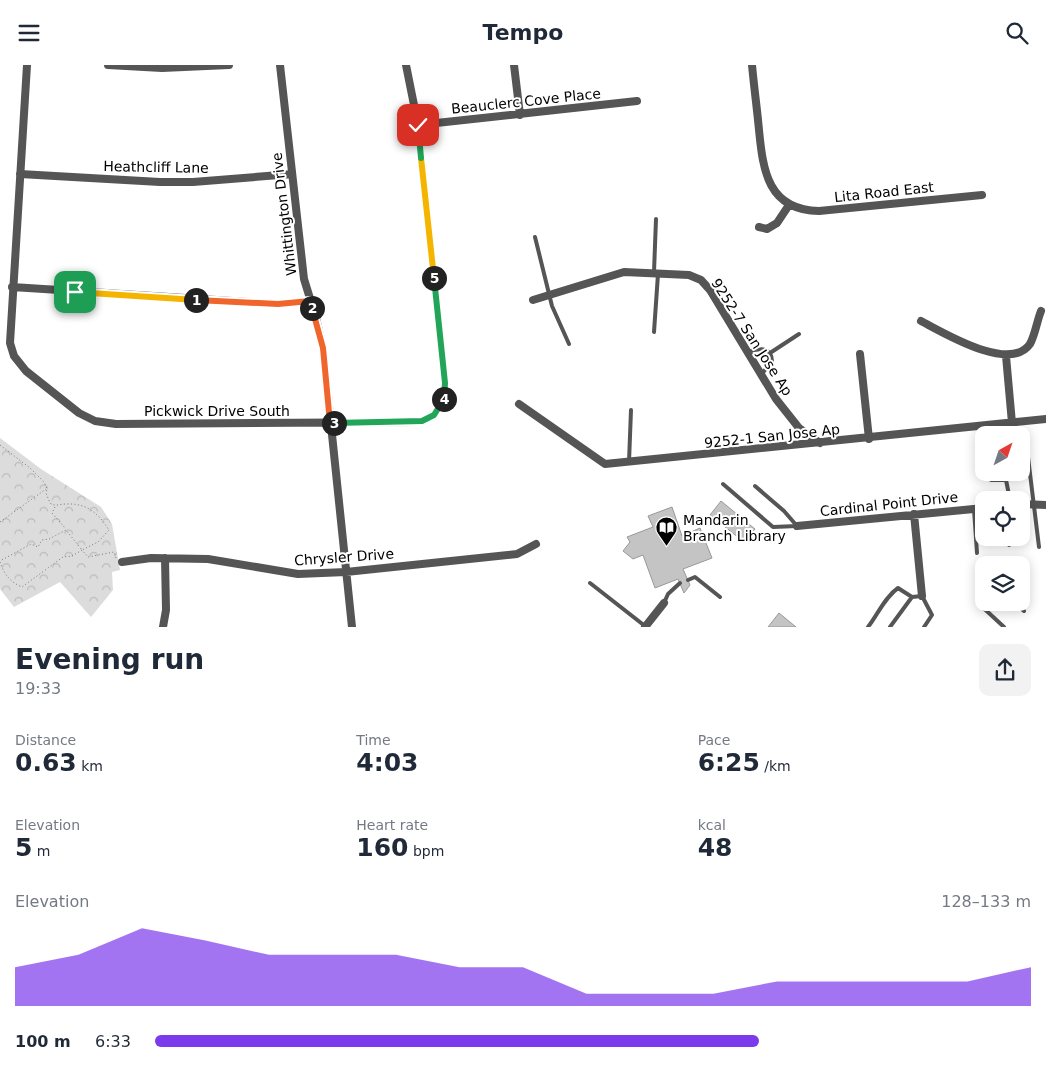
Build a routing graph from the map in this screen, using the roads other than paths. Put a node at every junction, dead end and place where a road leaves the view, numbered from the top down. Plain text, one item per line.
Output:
1 (27, 65) edge
2 (108, 65) edge
3 (229, 65) edge
4 (280, 65) edge
5 (406, 65) edge
6 (514, 65) edge
7 (752, 65) edge
8 (637, 101) dead end
9 (520, 115) junction
10 (418, 125) junction
11 (292, 174) junction
12 (20, 175) junction
13 (982, 195) dead end
14 (789, 205) junction
15 (656, 219) dead end
16 (759, 227) dead end
17 (535, 237) dead end
18 (656, 272) junction
19 (12, 287) junction
20 (548, 295) junction
21 (533, 300) dead end
22 (310, 301) junction
23 (1041, 311) dead end
24 (921, 321) dead end
25 (654, 332) dead end
26 (800, 335) dead end
27 (569, 344) dead end
28 (747, 352) junction
29 (770, 353) junction
30 (860, 355) dead end
31 (1006, 356) junction
32 (761, 375) junction
33 (519, 405) dead end
34 (631, 410) dead end
35 (1046, 419) edge
36 (330, 423) junction
37 (1012, 423) junction
38 (869, 439) junction
39 (820, 443) junction
40 (629, 462) junction
41 (1030, 472) edge
42 (723, 484) dead end
43 (755, 486) dead end
44 (1030, 504) edge
45 (1034, 504) junction
46 (1046, 505) edge
47 (974, 509) joint
48 (914, 514) junction
49 (797, 526) junction
50 (536, 544) dead end
51 (1039, 547) dead end
52 (977, 553) dead end
53 (165, 558) junction
54 (119, 560) road end
55 (346, 572) junction
56 (688, 580) dead end
57 (590, 583) dead end
58 (680, 583) dead end
59 (922, 596) junction
60 (720, 597) dead end
61 (912, 597) junction
62 (664, 603) joint
63 (987, 611) edge
64 (645, 626) edge
65 (163, 627) edge
66 (352, 627) edge
67 (868, 627) edge
68 (890, 627) edge
69 (924, 627) edge
70 (1004, 627) edge

1 - 12 street
2 - 3 street
4 - 11 street, Whittington Drive
5 - 10 street
6 - 9 street
7 - 14 street
8 - 9 street, Beauclerc Cove Place
9 - 10 street, Beauclerc Cove Place
10 - 36 street, Pickwick Drive South
11 - 12 street, Heathcliff Lane
11 - 22 street, Whittington Drive
12 - 19 street
13 - 14 street, Lita Road East
14 - 16 street
15 - 18 lane
17 - 20 lane
18 - 20 street, 9252-7 San Jose Ap
18 - 25 lane
18 - 28 street, 9252-7 San Jose Ap
19 - 22 street
19 - 36 street, Pickwick Drive South
20 - 21 street, 9252-7 San Jose Ap
20 - 27 lane
22 - 36 street, Whittington Drive
23 - 31 street
24 - 31 street
26 - 29 lane
28 - 29 lane
28 - 32 street, 9252-7 San Jose Ap
29 - 32 lane
30 - 38 street
31 - 37 street
32 - 39 street, 9252-7 San Jose Ap
33 - 40 street, 9252-1 San Jose Ap
34 - 40 lane
35 - 37 street, 9252-1 San Jose Ap
36 - 55 street, Whittington Drive
37 - 38 street, 9252-1 San Jose Ap
38 - 39 street, 9252-1 San Jose Ap
39 - 40 street, 9252-1 San Jose Ap
41 - 45 lane
42 - 49 lane
43 - 49 lane
44 - 45 street
45 - 46 street
45 - 51 lane
47 - 48 street, Cardinal Point Drive
47 - 52 lane
48 - 49 street, Cardinal Point Drive
48 - 59 street
50 - 55 street, Chrysler Drive
53 - 54 street, Chrysler Drive
53 - 55 street, Chrysler Drive
53 - 65 street
55 - 66 street, Whittington Drive
56 - 60 lane
57 - 64 lane
58 - 62 lane
59 - 61 lane
59 - 69 lane
61 - 67 lane
61 - 68 lane
62 - 64 street
63 - 70 lane

